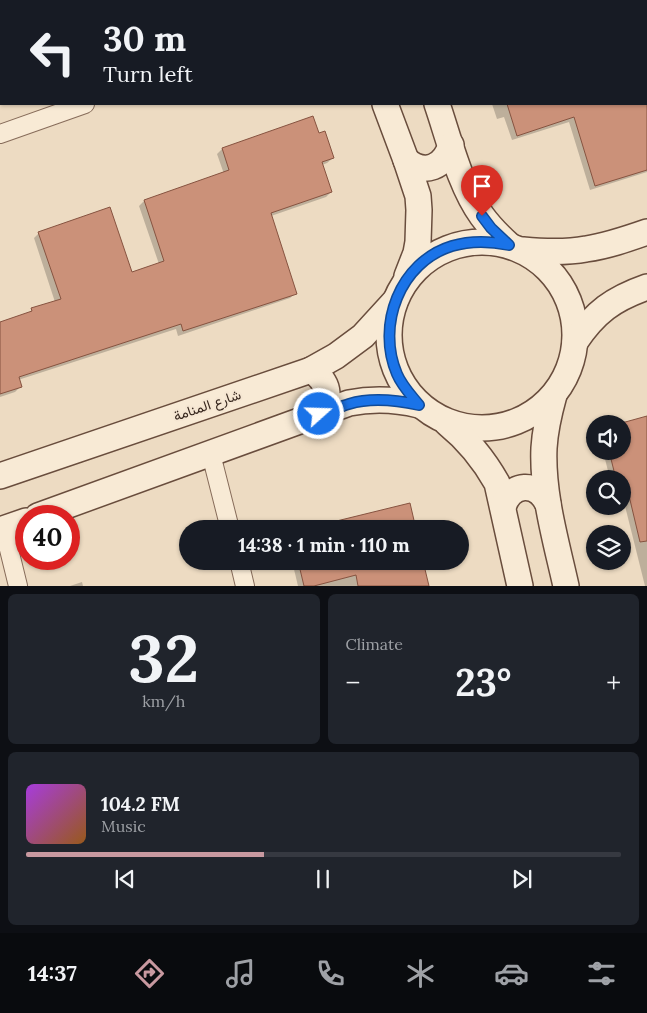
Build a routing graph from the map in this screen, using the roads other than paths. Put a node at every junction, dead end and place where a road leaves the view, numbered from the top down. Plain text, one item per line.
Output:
1 (83, 105) edge
2 (386, 105) edge
3 (437, 105) edge
4 (0, 134) edge
5 (451, 145) junction
6 (406, 160) junction
7 (647, 232) edge
8 (516, 248) junction
9 (647, 287) edge
10 (400, 291) junction
11 (575, 342) junction
12 (311, 370) junction
13 (554, 395) junction
14 (419, 405) junction
15 (319, 414) junction
16 (446, 421) junction
17 (211, 454) junction
18 (0, 476) edge
19 (548, 504) junction
20 (69, 505) edge
21 (503, 507) junction
22 (228, 520) edge
23 (10, 527) edge
24 (241, 570) edge
25 (18, 586) edge
26 (245, 586) edge
27 (520, 586) edge
28 (566, 586) edge

1 - 4 street
2 - 6 street
3 - 5 street
5 - 6 street
5 - 8 street
6 - 10 street
7 - 8 street
8 - 10 street, شارع المنامة
8 - 11 street
9 - 11 street
10 - 12 street, شارع المنامة
10 - 14 street
11 - 13 street
12 - 15 street
12 - 18 street, شارع المنامة
13 - 16 street
13 - 19 street
14 - 15 street
14 - 16 street
15 - 17 street
16 - 21 street
17 - 20 street
17 - 22 street
19 - 21 street
19 - 28 street
21 - 27 street
23 - 25 street
24 - 26 street

